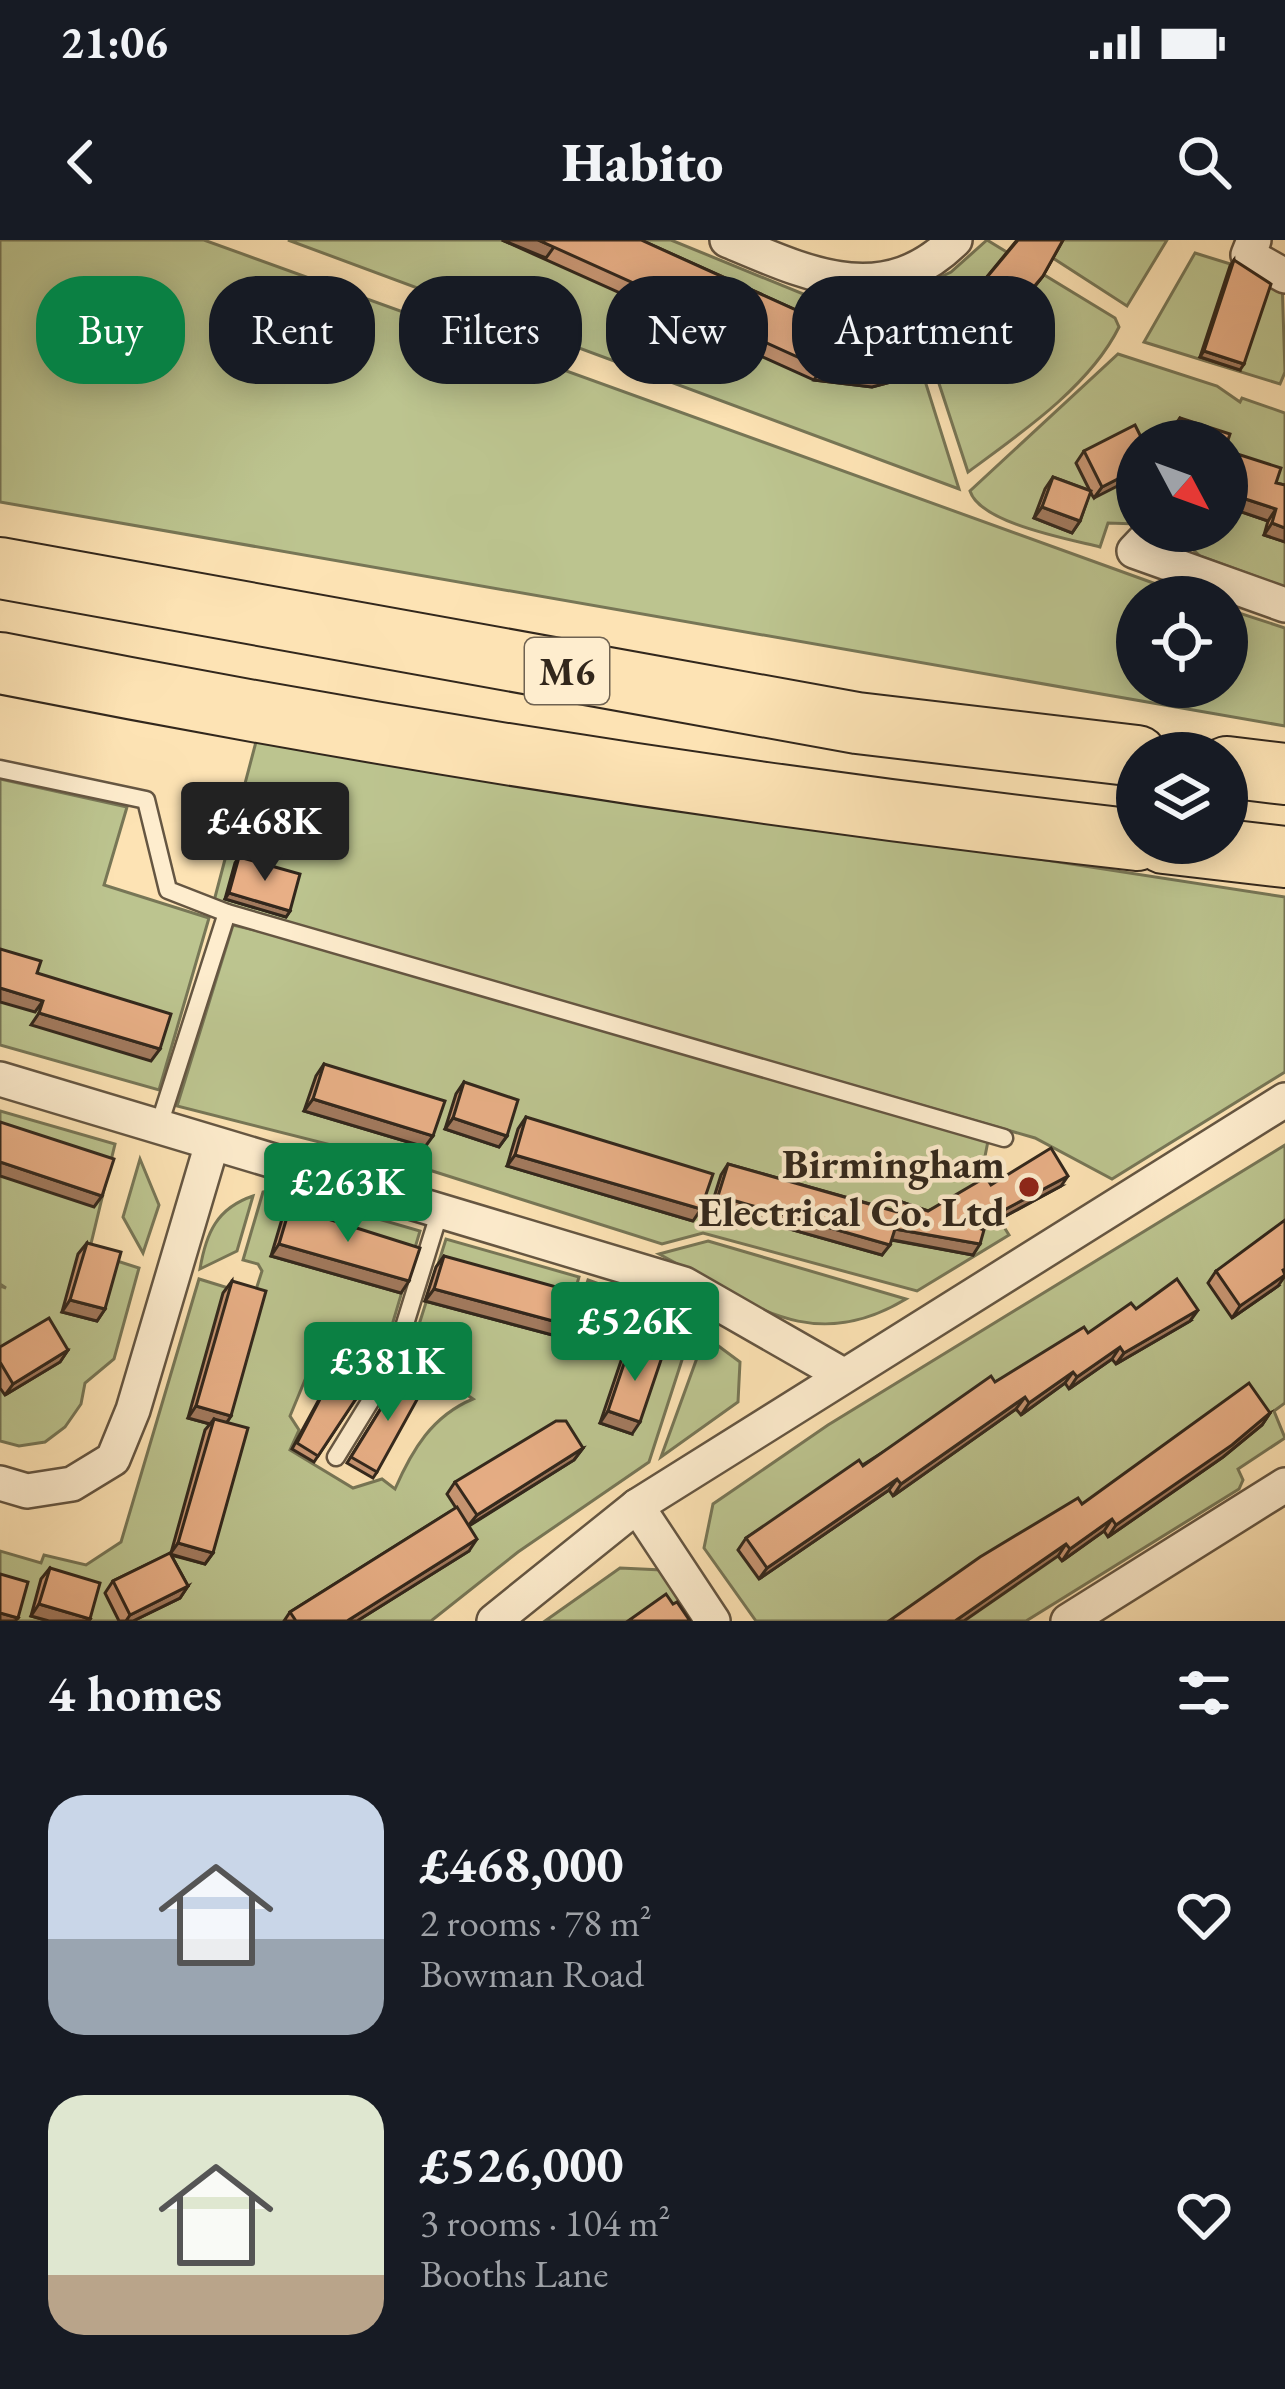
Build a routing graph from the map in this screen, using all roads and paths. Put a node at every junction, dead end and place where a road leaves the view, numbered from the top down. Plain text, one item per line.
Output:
1 (727, 240) edge
2 (955, 240) edge
3 (1254, 240) edge
4 (1285, 276) edge
5 (1137, 552) edge
6 (0, 568) edge
7 (1285, 604) edge
8 (0, 663) edge
9 (1116, 754) edge
10 (0, 769) edge
11 (1248, 770) edge
12 (1285, 774) edge
13 (1116, 837) edge
14 (1248, 853) edge
15 (1285, 857) edge
16 (227, 913) junction
17 (0, 1079) edge
18 (1285, 1100) edge
19 (159, 1125) junction
20 (1004, 1138) dead end
21 (212, 1147) junction
22 (439, 1214) junction
23 (843, 1375) junction
24 (336, 1457) dead end
25 (0, 1483) edge
26 (1285, 1485) edge
27 (637, 1506) junction
28 (494, 1621) edge
29 (713, 1621) edge
30 (1068, 1621) edge

1 - 2 street
3 - 4 street
5 - 7 street
6 - 9 highway, M6
8 - 13 highway, M6
10 - 16 lane
11 - 12 highway
14 - 15 highway
16 - 19 lane
16 - 20 lane
17 - 19 street
18 - 23 street
19 - 21 street
21 - 22 street
21 - 25 street
22 - 23 street
22 - 24 lane
23 - 27 street
26 - 30 street
27 - 28 street
27 - 29 street

